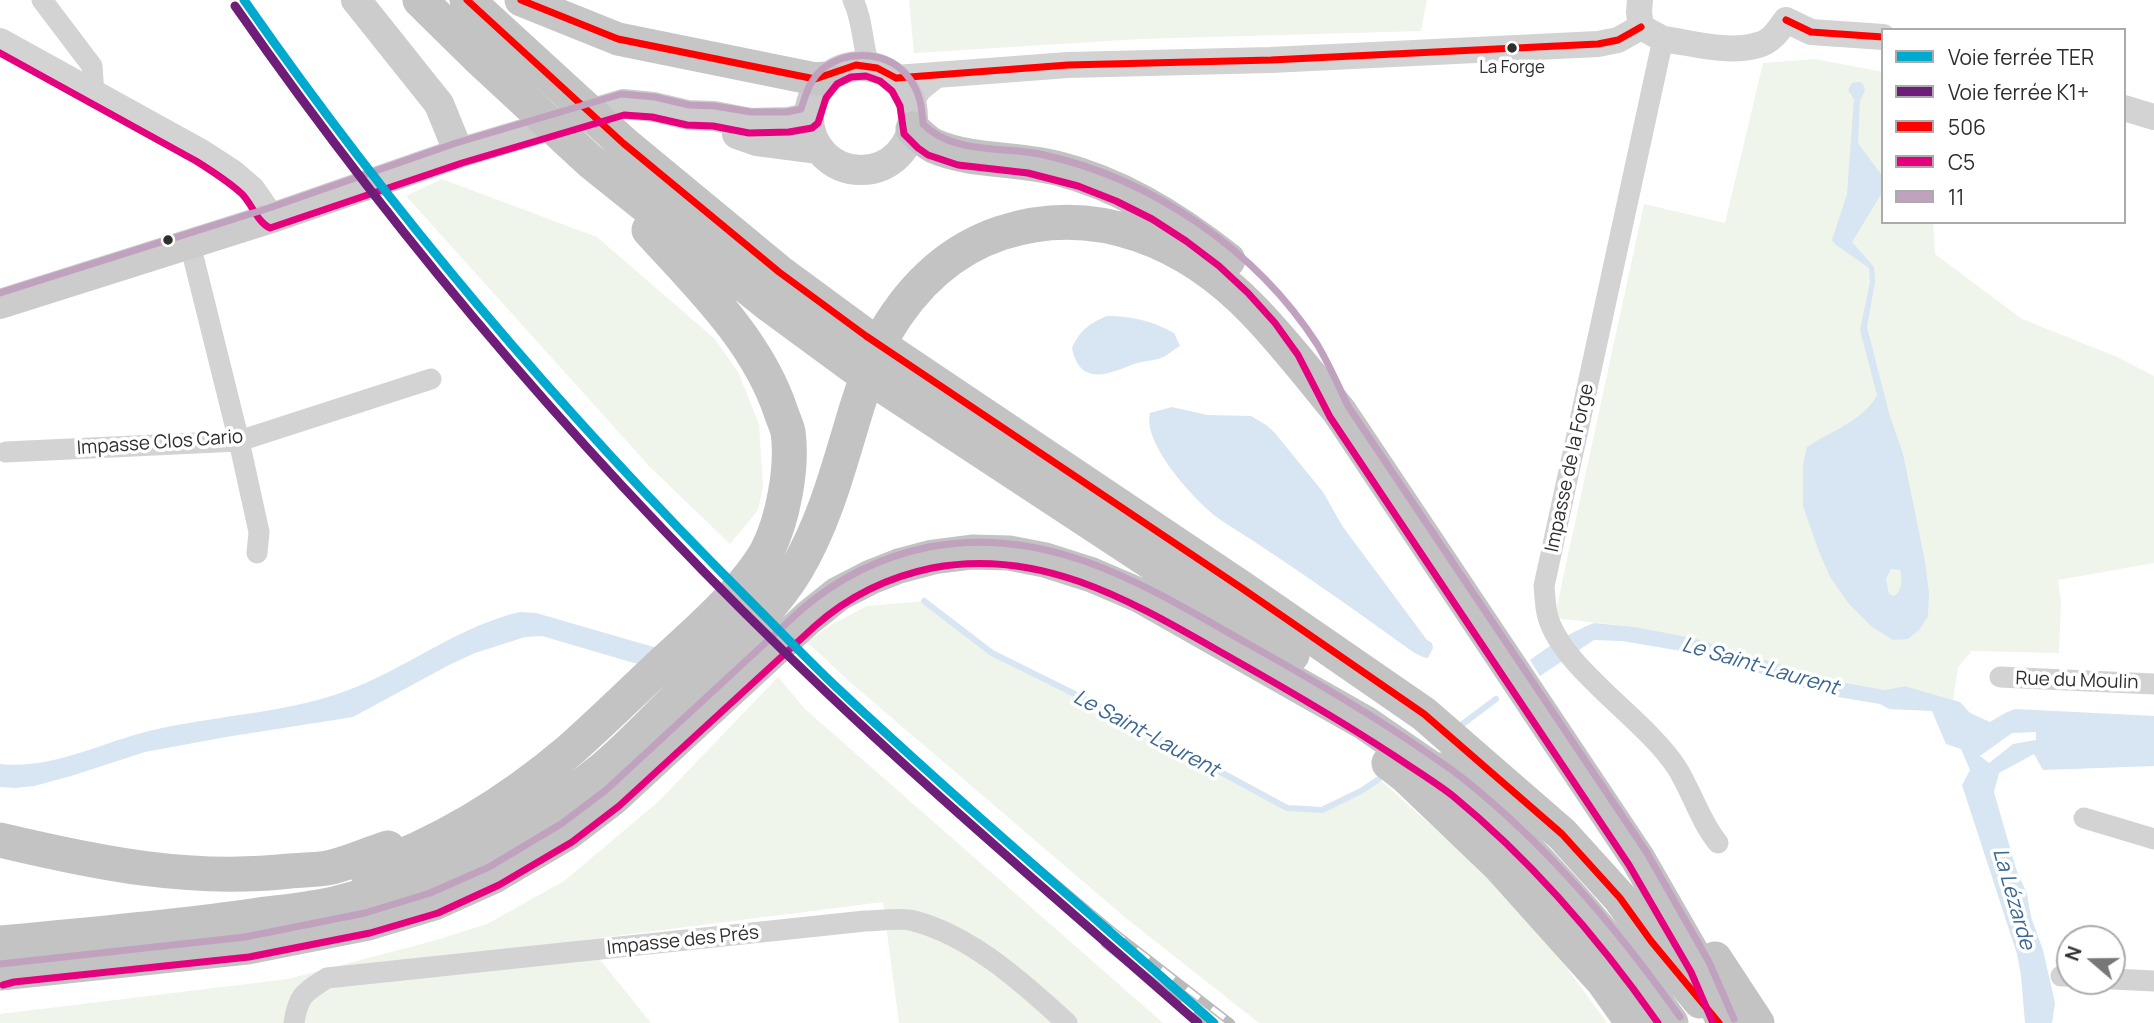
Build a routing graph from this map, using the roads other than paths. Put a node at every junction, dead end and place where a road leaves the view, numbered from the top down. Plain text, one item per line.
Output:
1 (42, 0) edge
2 (356, 0) edge
3 (420, 0) edge
4 (467, 0) edge
5 (521, 0) edge
6 (853, 0) edge
7 (1640, 0) edge
8 (1782, 10) edge
9 (1652, 33) junction
10 (1881, 37) edge
11 (0, 41) edge
12 (869, 65) junction
13 (827, 78) junction
14 (94, 94) junction
15 (907, 103) junction
16 (2126, 109) edge
17 (688, 115) junction
18 (2154, 117) edge
19 (809, 118) junction
20 (819, 149) junction
21 (459, 153) junction
22 (590, 161) junction
23 (272, 218) junction
24 (190, 244) junction
25 (0, 304) edge
26 (874, 361) junction
27 (431, 379) dead end
28 (1339, 411) junction
29 (239, 441) junction
30 (6, 452) dead end
31 (257, 552) dead end
32 (1268, 667) junction
33 (2000, 677) dead end
34 (2154, 684) edge
35 (1458, 787) junction
36 (2084, 818) dead end
37 (470, 820) junction
38 (2154, 839) edge
39 (0, 840) edge
40 (1718, 843) dead end
41 (1638, 859) junction
42 (192, 925) junction
43 (3, 966) edge
44 (2126, 980) edge
45 (2154, 981) edge
46 (294, 1023) edge
47 (1067, 1023) edge
48 (1633, 1023) edge
49 (1671, 1023) edge
50 (1719, 1023) edge
51 (1724, 1023) edge
52 (1757, 1023) edge

1 - 14 street
2 - 21 main road
3 - 22 highway
4 - 26 highway
5 - 13 main road
6 - 12 street
7 - 9 street
8 - 9 street
8 - 10 street
9 - 15 street
9 - 40 street, Impasse de la Forge
11 - 14 street
12 - 13 main road
12 - 15 main road
13 - 19 main road
14 - 23 street
15 - 20 main road
15 - 28 highway
16 - 18 street
17 - 19 main road
17 - 20 main road
17 - 21 main road
19 - 20 main road
21 - 23 main road
22 - 26 highway
22 - 37 highway
23 - 24 main road
24 - 25 main road
24 - 29 street
26 - 35 highway
26 - 50 highway
27 - 29 street, Impasse Clos Cario
28 - 41 highway
28 - 42 highway
29 - 30 street, Impasse Clos Cario
29 - 31 street
32 - 35 highway
32 - 43 highway
32 - 48 highway
33 - 34 street, Rue du Moulin
35 - 49 highway
36 - 38 street
37 - 39 highway
37 - 42 highway
41 - 51 highway
41 - 52 highway
42 - 43 highway
44 - 45 street
46 - 47 street, Impasse des Prés

